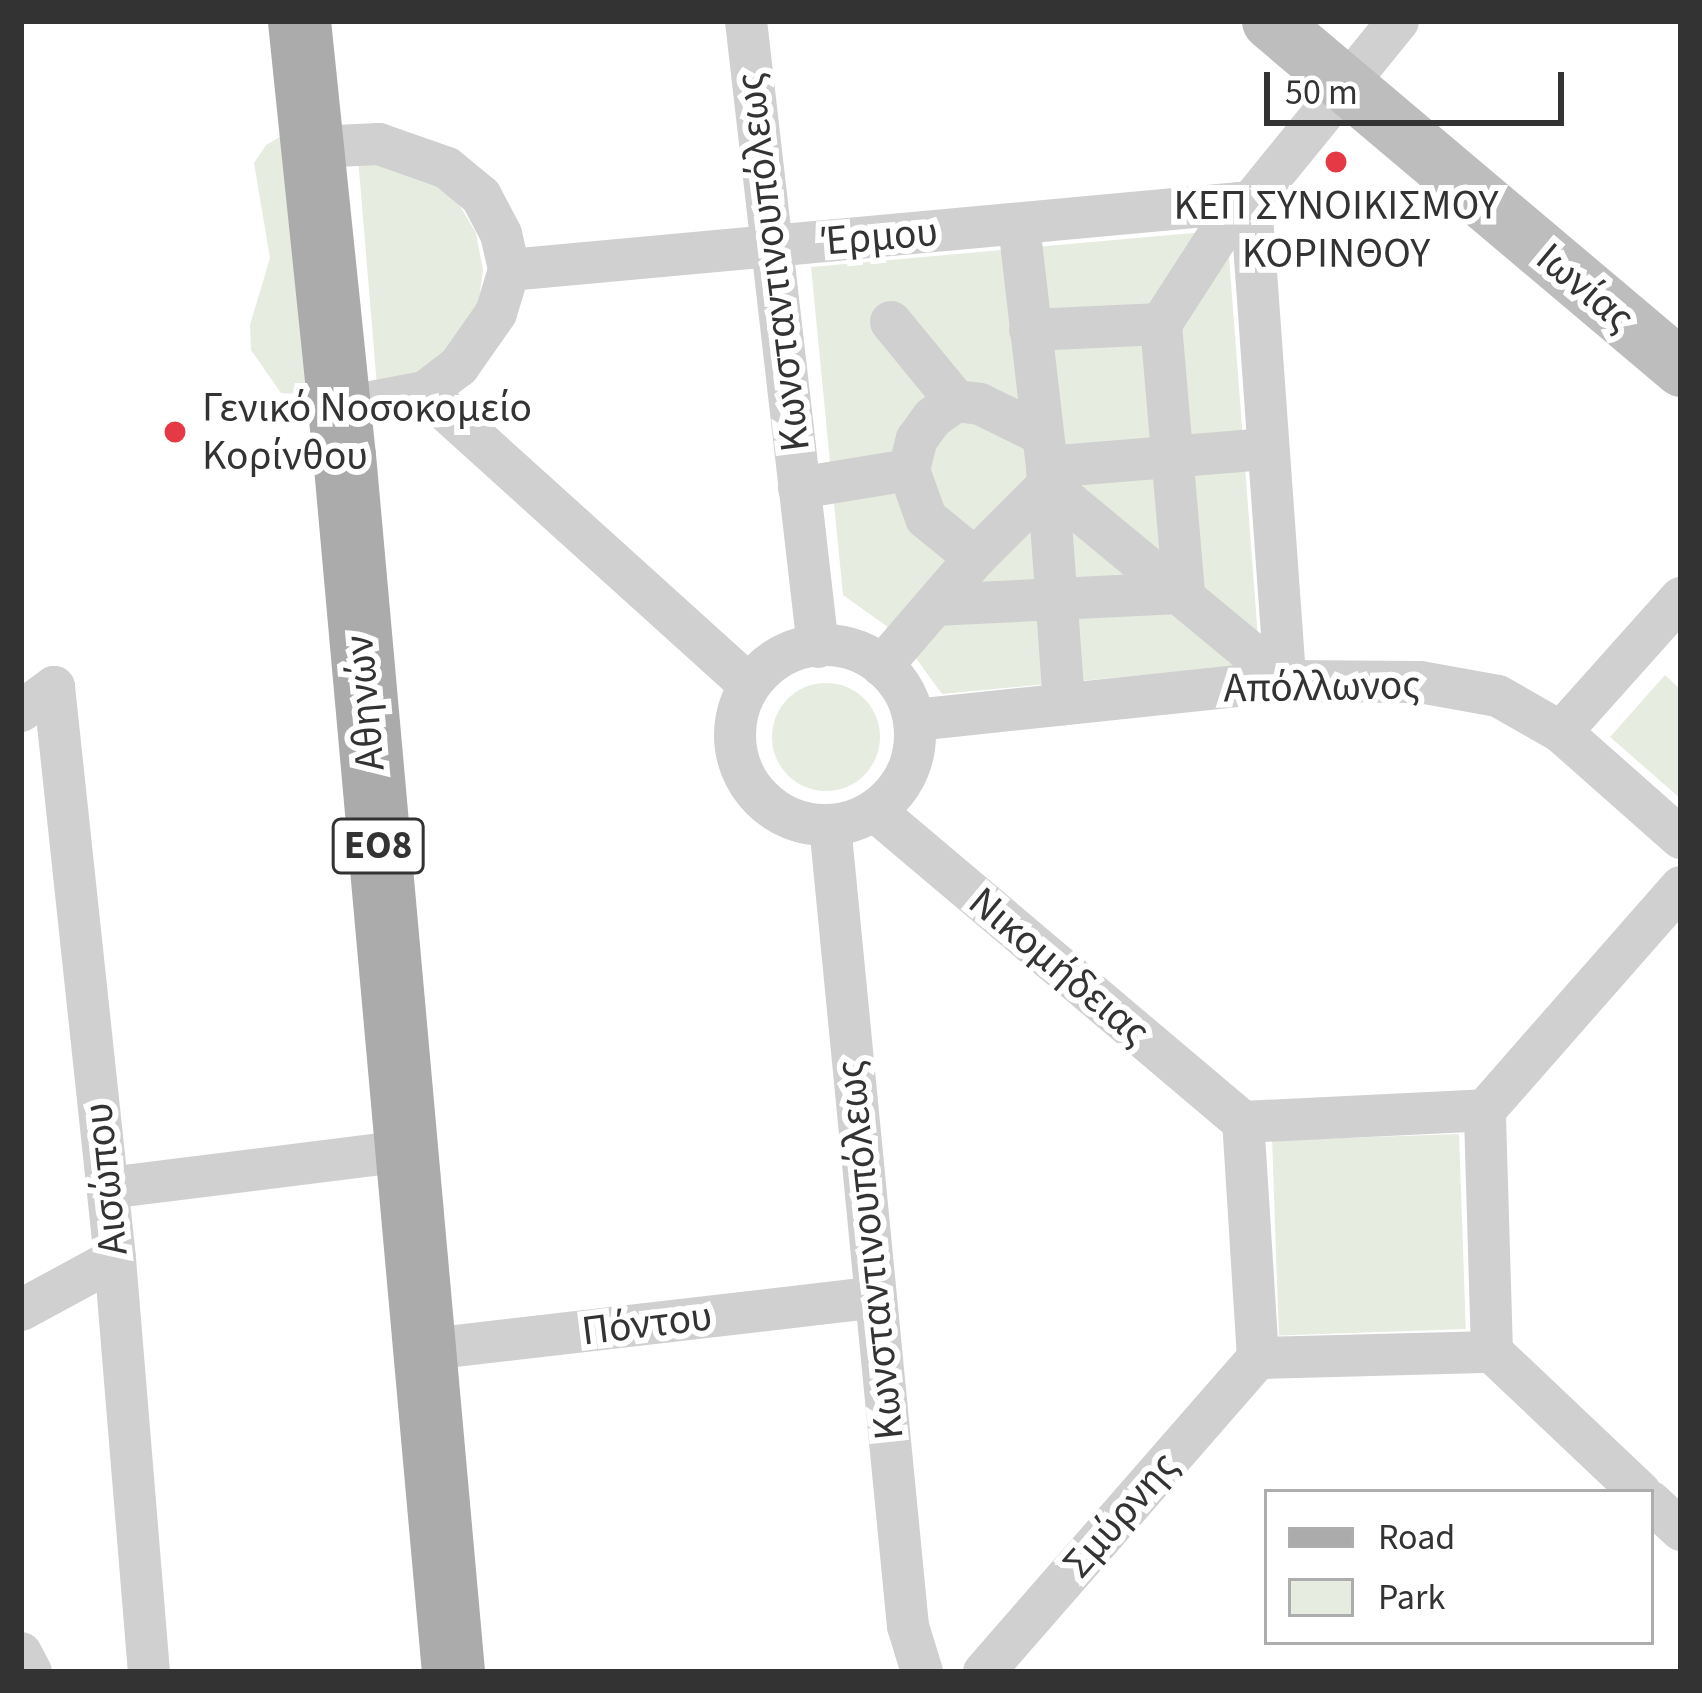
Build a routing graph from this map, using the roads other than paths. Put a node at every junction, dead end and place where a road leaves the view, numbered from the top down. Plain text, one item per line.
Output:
1 (299, 21) edge
2 (746, 21) edge
3 (1270, 21) edge
4 (1398, 21) edge
5 (1345, 85) junction
6 (314, 147) junction
7 (1245, 203) junction
8 (1018, 225) junction
9 (770, 248) junction
10 (509, 270) junction
11 (891, 322) dead end
12 (1161, 324) junction
13 (1030, 330) junction
14 (1681, 368) edge
15 (425, 392) junction
16 (956, 401) junction
17 (339, 408) junction
18 (1267, 449) junction
19 (1176, 456) junction
20 (1046, 462) junction
21 (908, 470) junction
22 (799, 488) junction
23 (975, 558) junction
24 (1184, 592) junction
25 (1055, 596) junction
26 (1681, 598) edge
27 (935, 605) junction
28 (818, 646) junction
29 (882, 666) junction
30 (1285, 681) junction
31 (749, 685) junction
32 (38, 699) edge
33 (1064, 704) junction
34 (915, 720) junction
35 (1561, 732) junction
36 (874, 811) junction
37 (830, 825) junction
38 (1681, 838) edge
39 (1681, 887) edge
40 (1485, 1110) junction
41 (1243, 1122) junction
42 (404, 1151) junction
43 (108, 1188) junction
44 (115, 1259) junction
45 (873, 1298) junction
46 (21, 1310) edge
47 (421, 1350) junction
48 (1492, 1352) junction
49 (1258, 1358) junction
50 (1637, 1489) edge
51 (1654, 1505) edge
52 (1681, 1531) edge
53 (21, 1654) edge
54 (31, 1672) edge
55 (149, 1672) edge
56 (453, 1672) edge
57 (922, 1672) edge
58 (984, 1672) edge

1 - 6 main road, Αθηνών / ΕΟ8
2 - 9 street, Κωνσταντινουπόλεως
3 - 5 street, Ιωνίας
4 - 5 street
5 - 7 street
5 - 14 street, Ιωνίας
6 - 10 street
6 - 17 main road, Αθηνών / ΕΟ8
7 - 8 street, Έρμου
7 - 12 street
7 - 18 street
8 - 9 street, Έρμου
8 - 13 street
9 - 10 street, Έρμου
9 - 22 street, Κωνσταντινουπόλεως
10 - 15 street
11 - 16 street
12 - 13 street
12 - 19 street
13 - 20 street
15 - 17 street
15 - 31 street
16 - 20 street
16 - 21 street
17 - 42 main road, Αθηνών / ΕΟ8
18 - 19 street
18 - 30 street
19 - 20 street
19 - 24 street
20 - 23 street
20 - 24 street
20 - 25 street
21 - 22 street
21 - 23 street
22 - 28 street, Κωνσταντινουπόλεως
23 - 27 street
24 - 25 street
24 - 30 street
25 - 27 street
25 - 33 street
26 - 35 street
27 - 29 street
28 - 29 street
28 - 31 street
29 - 34 street
30 - 33 street, Απόλλωνος
30 - 35 street, Απόλλωνος
31 - 37 street
32 - 43 street, Αισώπου
33 - 34 street, Απόλλωνος
34 - 36 street
35 - 38 street, Απόλλωνος
36 - 37 street
36 - 41 street, Νικομήδειας
37 - 45 street, Κωνσταντινουπόλεως
39 - 40 street
40 - 41 street
40 - 48 street
41 - 49 street
42 - 43 street
42 - 47 main road, Αθηνών / ΕΟ8
43 - 44 street, Αισώπου
44 - 46 street
44 - 55 street, Αισώπου
45 - 47 street, Πόντου
45 - 57 street, Κωνσταντινουπόλεως
47 - 56 main road, Αθηνών / ΕΟ8
48 - 49 street
48 - 50 street
49 - 58 street, Σμύρνης
51 - 52 street
53 - 54 street

